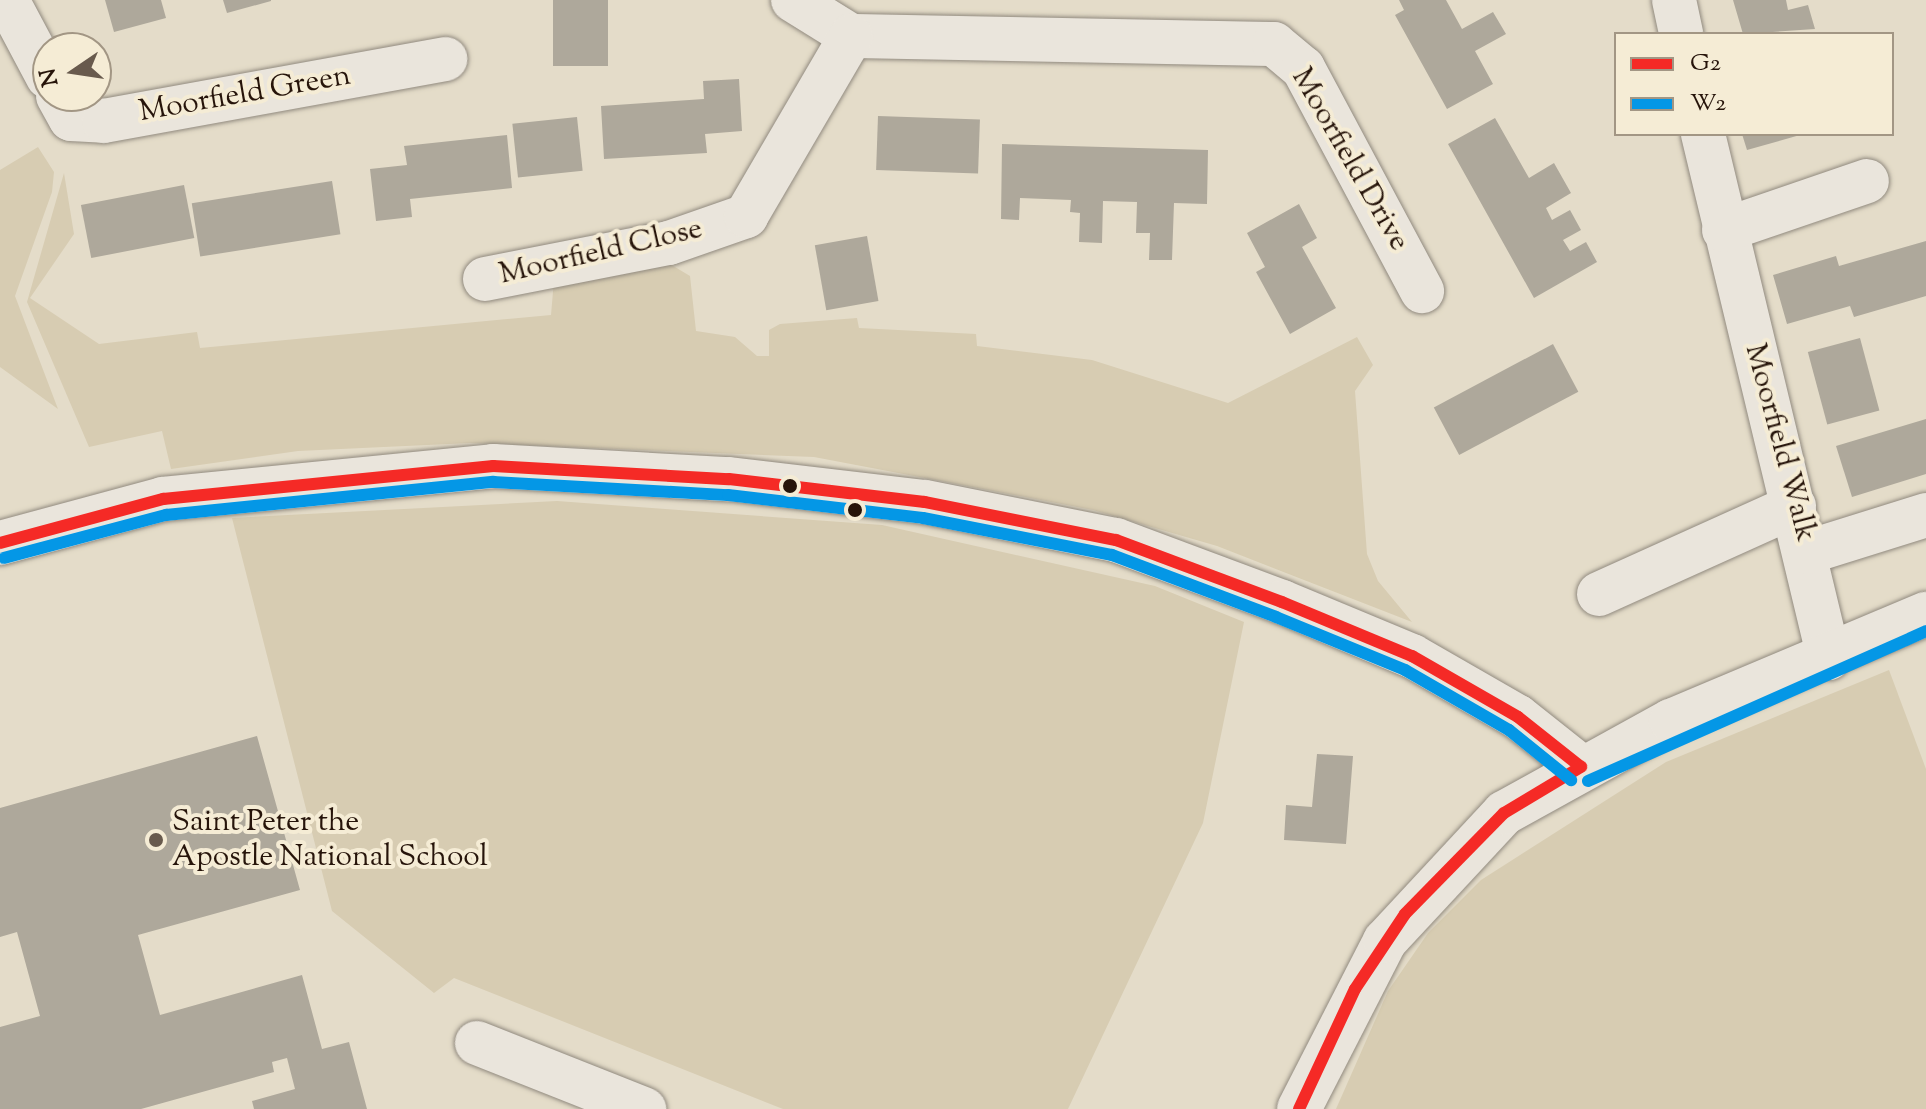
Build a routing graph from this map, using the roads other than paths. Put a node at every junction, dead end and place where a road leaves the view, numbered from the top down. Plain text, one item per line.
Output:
1 (7, 0) edge
2 (793, 0) edge
3 (1674, 0) edge
4 (1162, 19) edge
5 (1681, 32) edge
6 (851, 36) junction
7 (32, 47) edge
8 (445, 59) dead end
9 (67, 112) edge
10 (1703, 136) edge
11 (1867, 181) dead end
12 (1724, 230) junction
13 (485, 279) dead end
14 (1422, 291) dead end
15 (1794, 506) junction
16 (1926, 515) edge
17 (0, 543) edge
18 (1808, 552) junction
19 (1599, 594) dead end
20 (1926, 614) edge
21 (1829, 658) junction
22 (1581, 767) junction
23 (477, 1043) dead end
24 (644, 1109) edge
25 (1299, 1109) edge

1 - 7 street
2 - 6 street
3 - 5 street
4 - 6 street, Moorfield Drive
4 - 14 street, Moorfield Drive
6 - 13 street, Moorfield Close
8 - 9 street, Moorfield Green
10 - 12 street, Moorfield Walk
11 - 12 street
12 - 15 street, Moorfield Walk
15 - 18 street, Moorfield Walk
15 - 19 street
16 - 18 street
17 - 22 street
18 - 21 street, Moorfield Walk
20 - 21 street
21 - 22 street
22 - 25 street
23 - 24 street

